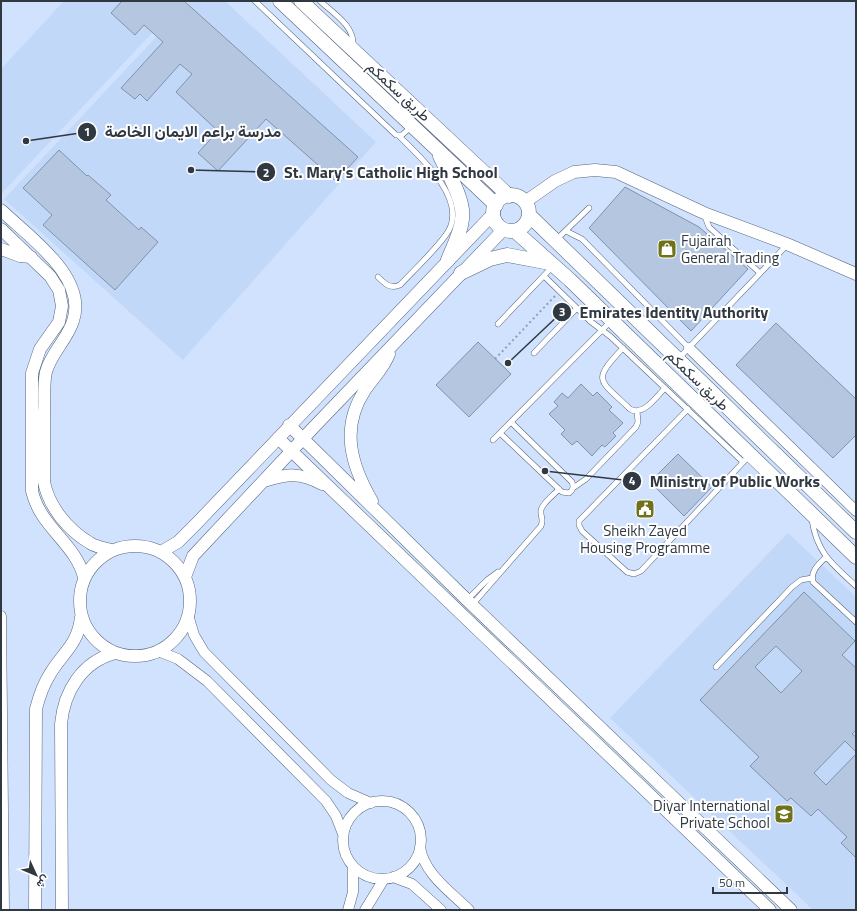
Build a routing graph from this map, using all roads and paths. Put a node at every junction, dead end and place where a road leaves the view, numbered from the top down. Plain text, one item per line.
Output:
1 (255, 1) edge
2 (280, 1) edge
3 (301, 1) edge
4 (320, 1) edge
5 (352, 49) junction
6 (412, 126) junction
7 (399, 136) junction
8 (438, 150) junction
9 (509, 196) junction
10 (589, 208) dead end
11 (495, 209) junction
12 (527, 209) junction
13 (1, 210) edge
14 (704, 212) junction
15 (1, 229) edge
16 (509, 230) junction
17 (566, 231) junction
18 (556, 241) junction
19 (787, 244) junction
20 (1, 249) edge
21 (31, 257) junction
22 (448, 260) junction
23 (550, 268) junction
24 (461, 273) junction
25 (760, 273) junction
26 (855, 275) edge
27 (378, 277) dead end
28 (560, 291) junction
29 (577, 308) junction
30 (498, 324) dead end
31 (606, 325) junction
32 (390, 348) junction
33 (623, 348) junction
34 (689, 348) junction
35 (534, 353) dead end
36 (495, 359) dead end
37 (677, 360) junction
38 (666, 388) junction
39 (688, 409) junction
40 (637, 411) junction
41 (511, 422) junction
42 (289, 425) junction
43 (500, 433) junction
44 (278, 438) junction
45 (303, 438) junction
46 (493, 440) dead end
47 (291, 451) junction
48 (747, 458) junction
49 (264, 481) junction
50 (330, 488) junction
51 (573, 488) junction
52 (559, 489) junction
53 (856, 512) edge
54 (380, 514) junction
55 (812, 515) junction
56 (856, 532) edge
57 (111, 550) junction
58 (161, 552) junction
59 (826, 557) junction
60 (856, 557) edge
61 (84, 577) junction
62 (185, 577) junction
63 (812, 578) junction
64 (856, 586) edge
65 (470, 603) junction
66 (188, 614) junction
67 (1, 616) edge
68 (81, 616) junction
69 (856, 622) edge
70 (1, 638) edge
71 (158, 651) junction
72 (115, 653) junction
73 (716, 667) dead end
74 (2, 778) edge
75 (371, 803) junction
76 (343, 834) junction
77 (420, 846) junction
78 (353, 866) junction
79 (389, 878) junction
80 (3, 907) edge
81 (35, 910) edge
82 (62, 910) edge
83 (348, 910) edge
84 (365, 910) edge
85 (441, 910) edge
86 (469, 910) edge
87 (770, 910) edge
88 (791, 910) edge

1 - 7 lane
2 - 6 main road, طريق سكمكم
3 - 5 main road, طريق سكمكم
4 - 5 lane
5 - 9 main road, طريق سكمكم
6 - 7 lane
6 - 8 main road, طريق سكمكم
7 - 27 lane
8 - 11 main road, طريق سكمكم
8 - 22 main road
9 - 11 main road
9 - 12 main road
10 - 17 lane
11 - 16 main road
11 - 22 street
12 - 14 street
12 - 16 main road
12 - 18 main road, طريق سكمكم
13 - 57 street
14 - 19 street
14 - 25 lane
15 - 21 street
16 - 23 main road, طريق سكمكم
16 - 24 street
17 - 18 lane
17 - 34 lane
18 - 37 main road, طريق سكمكم
19 - 25 lane
19 - 26 street
20 - 21 street
21 - 61 street
22 - 42 street
23 - 24 main road
23 - 28 lane
23 - 30 lane
23 - 31 main road, طريق سكمكم
24 - 32 street
25 - 34 lane
28 - 29 lane
28 - 36 path
29 - 31 lane
29 - 35 lane
31 - 33 lane
31 - 41 lane
31 - 48 main road, طريق سكمكم
32 - 45 street
32 - 54 street
33 - 38 lane
33 - 40 lane
34 - 37 lane
34 - 53 street
37 - 56 main road, طريق سكمكم
38 - 39 lane
38 - 40 lane
39 - 48 lane
39 - 48 lane
40 - 51 lane
41 - 43 lane
41 - 51 lane
42 - 44 street
42 - 45 street
43 - 46 lane
43 - 52 lane
44 - 47 street
44 - 58 street
45 - 47 street
45 - 54 street
47 - 49 street
47 - 50 street
48 - 55 main road, طريق سكمكم
49 - 50 street
49 - 62 street
50 - 87 street
51 - 52 lane
52 - 65 lane
54 - 65 street
55 - 59 lane
55 - 60 main road, طريق سكمكم
57 - 58 street
57 - 61 street
58 - 62 street
59 - 63 lane
59 - 64 lane
61 - 68 street
62 - 66 street
63 - 69 lane
63 - 73 lane
65 - 88 street
66 - 71 street
66 - 75 street
67 - 70 street
68 - 72 street
68 - 81 street
70 - 74 street
71 - 72 street
71 - 76 street
72 - 82 street
74 - 80 street
75 - 76 street
75 - 77 street
76 - 78 street
77 - 79 street
77 - 86 street
78 - 79 street
78 - 83 street
79 - 84 street
79 - 85 street

